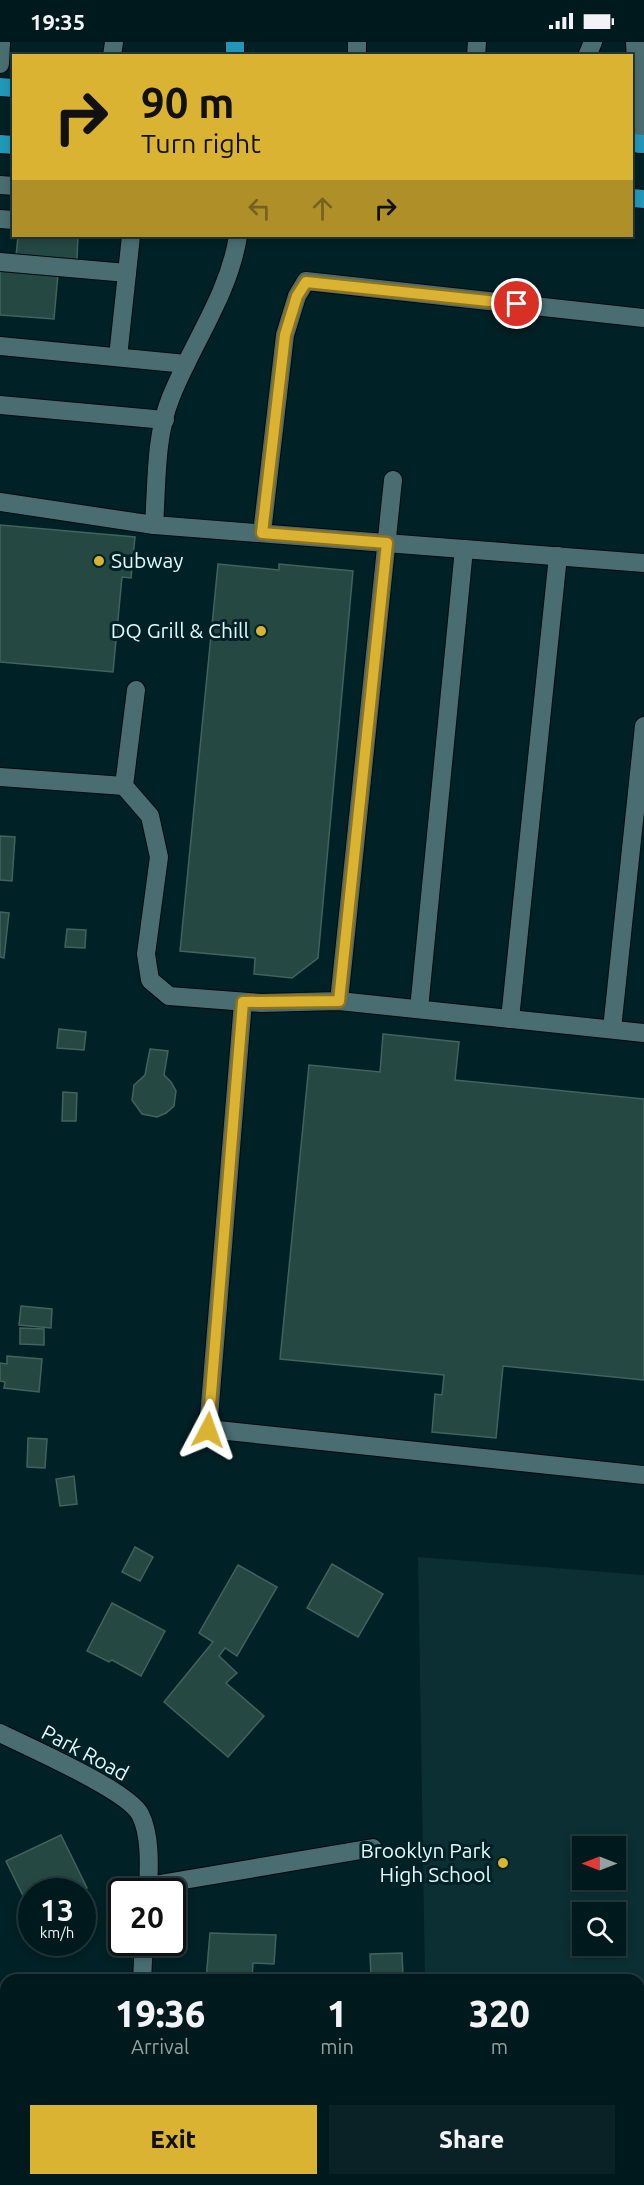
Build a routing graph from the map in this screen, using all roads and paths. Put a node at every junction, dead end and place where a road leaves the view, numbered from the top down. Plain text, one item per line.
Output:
1 (2, 42) edge
2 (635, 42) edge
3 (0, 64) edge
4 (638, 144) edge
5 (131, 237) edge
6 (238, 237) edge
7 (0, 262) edge
8 (127, 273) junction
9 (644, 318) edge
10 (0, 346) edge
11 (118, 357) junction
12 (186, 364) junction
13 (0, 405) edge
14 (165, 420) junction
15 (393, 480) dead end
16 (0, 502) edge
17 (154, 525) junction
18 (262, 533) junction
19 (387, 543) junction
20 (464, 549) junction
21 (558, 556) junction
22 (644, 563) edge
23 (136, 690) dead end
24 (644, 726) edge
25 (0, 777) edge
26 (124, 786) junction
27 (339, 1001) junction
28 (243, 1002) junction
29 (419, 1009) junction
30 (510, 1019) junction
31 (612, 1029) junction
32 (644, 1033) edge
33 (644, 1475) edge
34 (0, 1733) edge
35 (373, 1848) dead end
36 (148, 1878) edge
37 (186, 1881) edge
38 (143, 1956) edge
39 (142, 1974) edge

1 - 3 street
2 - 4 street
5 - 8 street
6 - 12 street
7 - 8 street
8 - 11 street
9 - 18 street
10 - 11 street
11 - 12 street
12 - 14 street
13 - 14 street
14 - 17 street
15 - 19 street
16 - 17 street
17 - 18 street
18 - 19 street
19 - 20 street
19 - 27 street
20 - 21 street
20 - 29 street
21 - 22 street
21 - 30 street
23 - 26 street
24 - 31 street
25 - 26 street
26 - 28 street
27 - 28 street
27 - 29 street
28 - 33 street
29 - 30 street
30 - 31 street
31 - 32 street
34 - 36 street, Park Road
35 - 37 street
38 - 39 street

